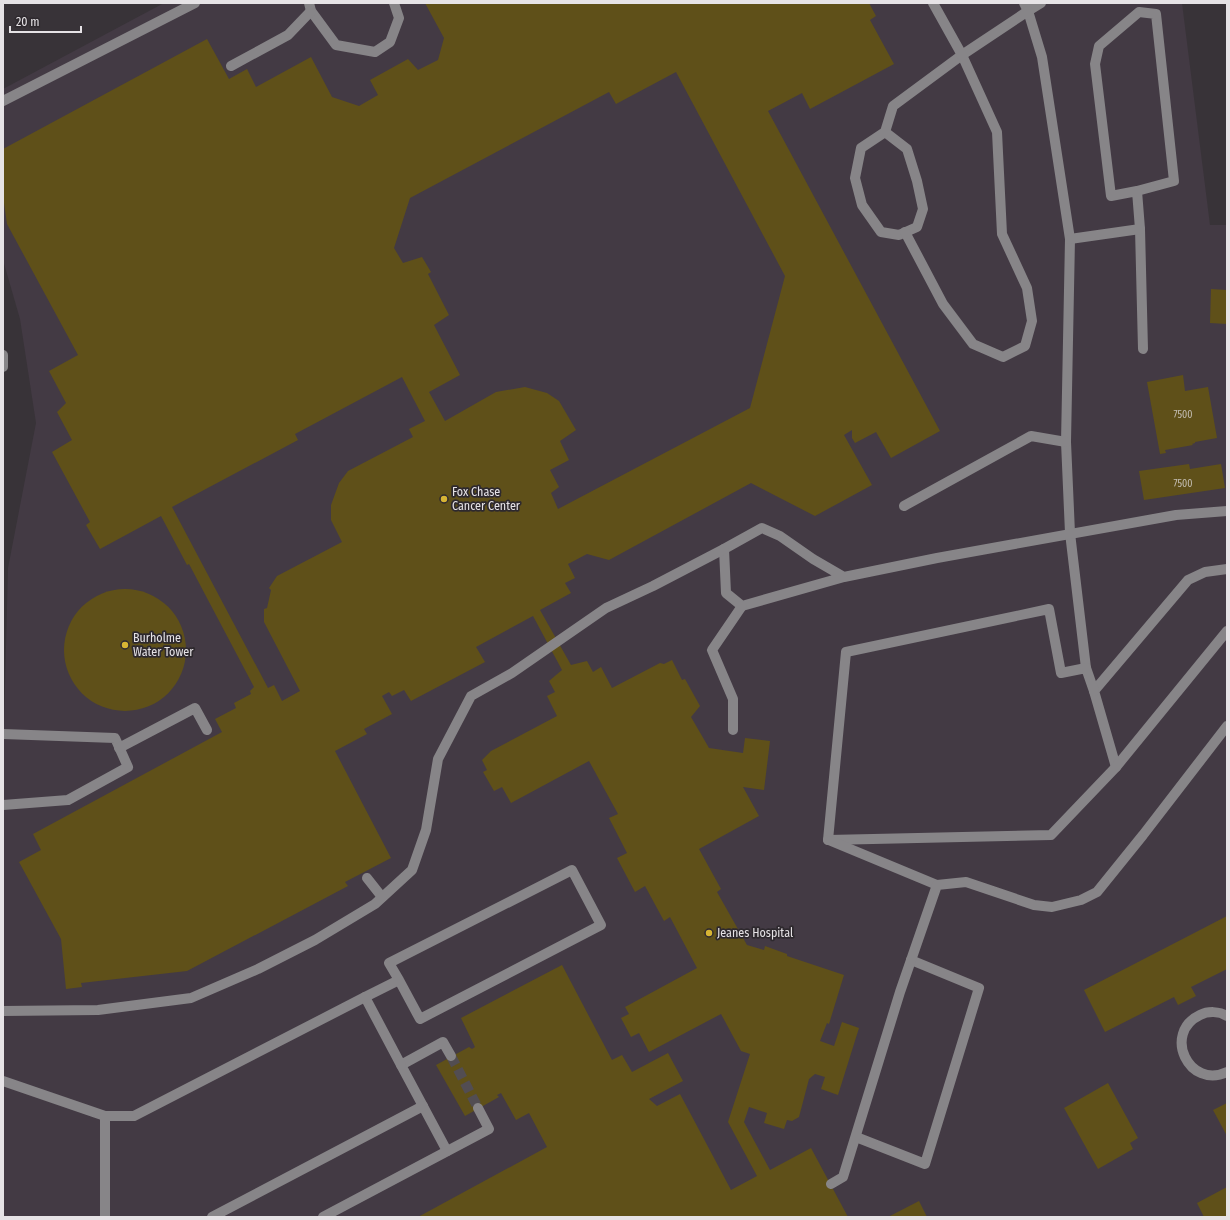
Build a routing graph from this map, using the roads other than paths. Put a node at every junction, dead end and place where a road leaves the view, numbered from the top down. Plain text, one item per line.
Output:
1 (195, 3) edge
2 (394, 3) edge
3 (933, 3) edge
4 (1042, 3) edge
5 (310, 7) edge
6 (1026, 7) edge
7 (962, 55) junction
8 (231, 66) dead end
9 (3, 102) edge
10 (885, 132) junction
11 (1137, 191) junction
12 (1140, 229) junction
13 (905, 232) junction
14 (1070, 240) junction
15 (1143, 349) dead end
16 (3, 355) edge
17 (3, 367) edge
18 (1066, 442) junction
19 (904, 506) dead end
20 (1227, 510) edge
21 (1070, 533) junction
22 (724, 549) junction
23 (1227, 569) edge
24 (844, 577) junction
25 (742, 606) junction
26 (1227, 631) edge
27 (1086, 668) junction
28 (1094, 691) junction
29 (1227, 726) edge
30 (208, 730) dead end
31 (733, 730) dead end
32 (3, 734) edge
33 (119, 748) junction
34 (1116, 767) junction
35 (3, 805) edge
36 (828, 840) junction
37 (367, 878) dead end
38 (937, 885) junction
39 (382, 897) junction
40 (911, 960) junction
41 (399, 980) junction
42 (365, 998) junction
43 (3, 1011) edge
44 (1227, 1016) edge
45 (451, 1056) tunnel mouth
46 (401, 1065) junction
47 (1227, 1072) edge
48 (3, 1081) edge
49 (423, 1106) junction
50 (478, 1108) tunnel mouth
51 (105, 1116) junction
52 (856, 1137) junction
53 (447, 1151) junction
54 (831, 1184) dead end
55 (106, 1217) edge
56 (212, 1217) edge
57 (323, 1217) edge

1 - 9 lane
2 - 5 lane
3 - 7 lane
4 - 6 lane
5 - 8 lane
6 - 7 lane
6 - 14 lane
7 - 10 lane
7 - 13 lane
10 - 13 lane
10 - 13 lane
11 - 11 lane
11 - 12 lane
12 - 14 lane
12 - 15 lane
14 - 18 lane
16 - 17 lane
18 - 19 lane
18 - 21 lane
20 - 21 lane
21 - 24 lane
21 - 27 lane
22 - 24 lane
22 - 25 lane
22 - 39 lane
23 - 28 lane
24 - 25 lane
25 - 31 lane
26 - 34 lane
27 - 28 lane
27 - 36 lane
28 - 34 lane
29 - 38 lane
30 - 33 lane
32 - 33 lane
33 - 35 lane
34 - 36 lane
36 - 38 lane
37 - 39 lane
38 - 40 lane
39 - 43 lane
40 - 52 lane
40 - 52 lane
41 - 41 lane
41 - 42 lane
42 - 46 lane
42 - 51 lane
44 - 47 lane
45 - 46 lane
46 - 49 lane
48 - 51 lane
49 - 53 lane
49 - 56 lane
50 - 53 lane
51 - 55 lane
52 - 54 lane
53 - 57 lane

